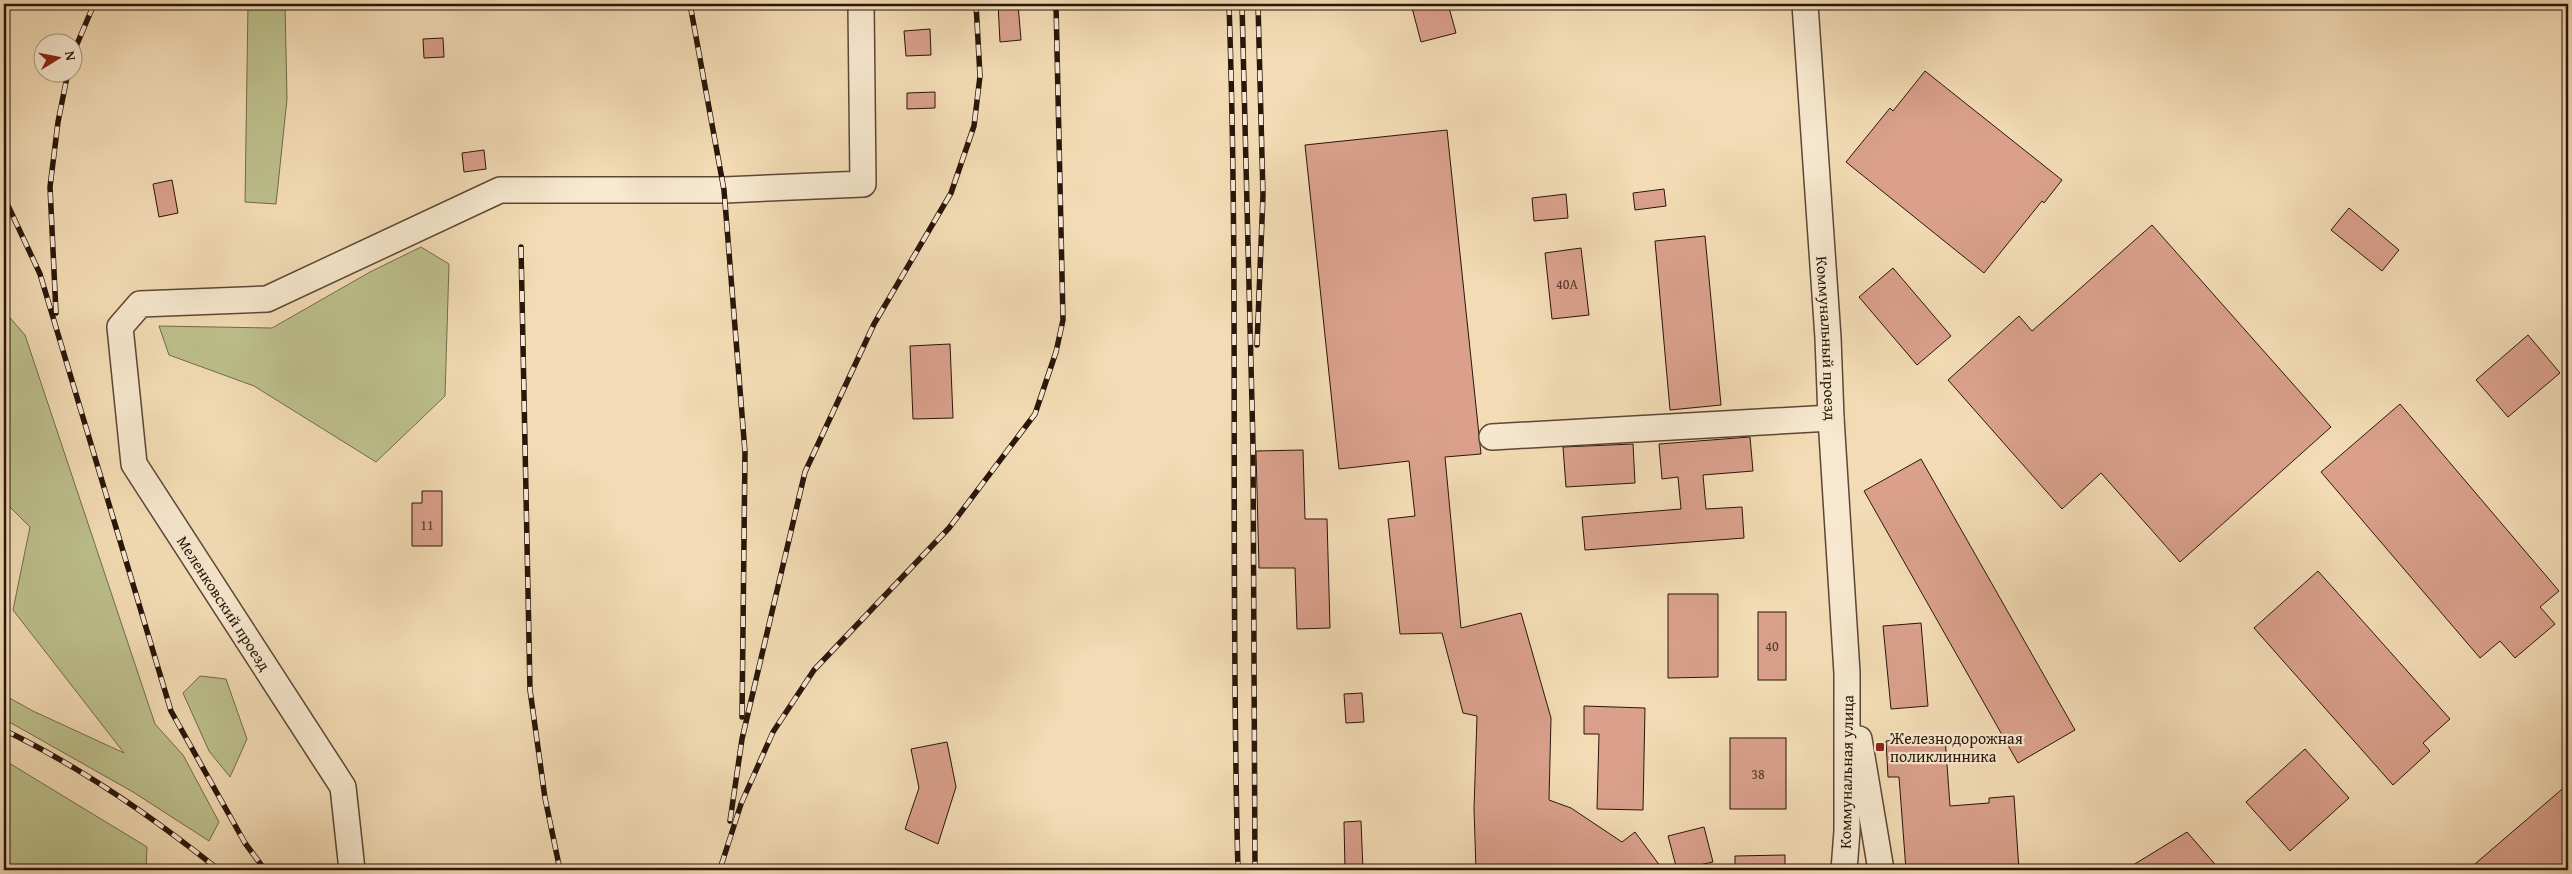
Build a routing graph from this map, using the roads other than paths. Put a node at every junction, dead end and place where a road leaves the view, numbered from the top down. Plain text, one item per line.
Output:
1 (861, 4) edge
2 (1805, 4) edge
3 (1831, 418) junction
4 (1492, 438) dead end
5 (1847, 673) junction
6 (352, 870) edge
7 (1844, 870) edge
8 (1881, 870) edge

1 - 6 street, Меленковский проезд
2 - 3 street, Коммунальный проезд
3 - 4 street
3 - 5 street, Коммунальный проезд
5 - 7 street, Коммунальная улица
5 - 8 street

